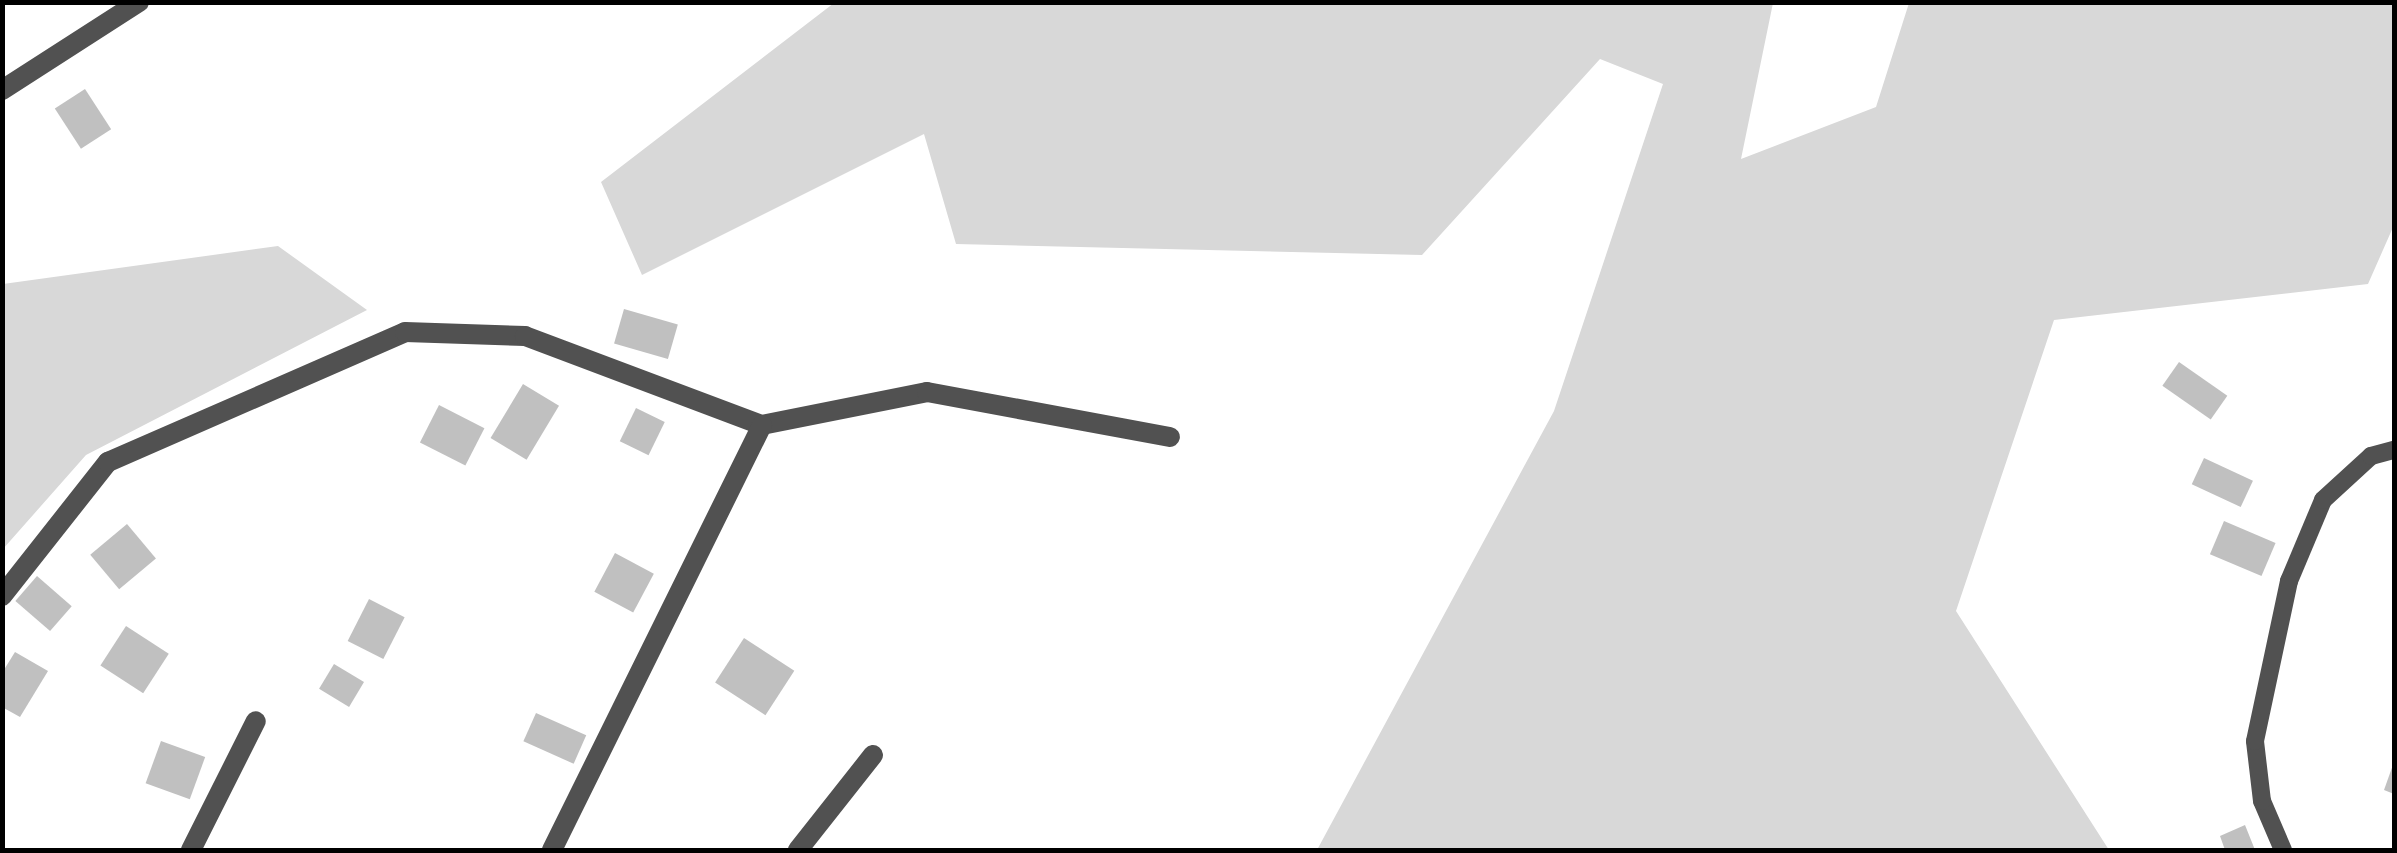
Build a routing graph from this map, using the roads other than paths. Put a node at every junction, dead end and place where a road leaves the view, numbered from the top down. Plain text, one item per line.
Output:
1 (139, 2) edge
2 (2, 90) edge
3 (762, 425) junction
4 (1170, 437) dead end
5 (2394, 450) edge
6 (2, 596) edge
7 (256, 721) dead end
8 (873, 754) dead end
9 (191, 850) edge
10 (552, 850) edge
11 (798, 850) edge
12 (2283, 850) edge

1 - 2 street
3 - 4 street
3 - 6 street
3 - 10 street
5 - 12 lane
7 - 9 street
8 - 11 street

